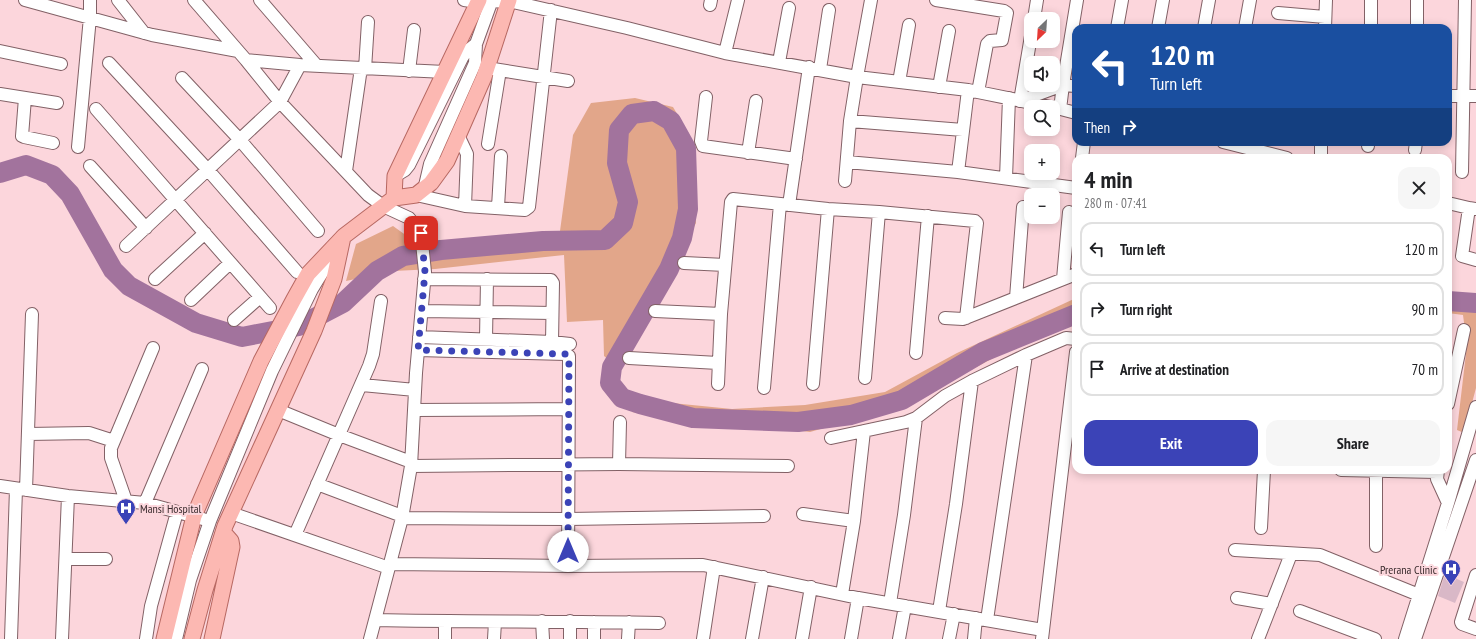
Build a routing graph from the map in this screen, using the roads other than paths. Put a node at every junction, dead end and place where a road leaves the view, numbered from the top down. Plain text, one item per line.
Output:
1 (25, 0) edge
2 (90, 0) edge
3 (118, 0) edge
4 (194, 0) edge
5 (260, 0) edge
6 (509, 0) edge
7 (738, 0) edge
8 (872, 0) edge
9 (936, 0) edge
10 (1037, 0) edge
11 (1077, 0) edge
12 (1122, 0) edge
13 (1163, 0) edge
14 (1210, 0) edge
15 (1250, 0) edge
16 (1326, 0) edge
17 (1371, 0) edge
18 (1417, 0) edge
19 (1465, 0) edge
20 (481, 1) edge
21 (960, 2) edge
22 (789, 8) dead end
23 (551, 10) junction
24 (829, 10) dead end
25 (1035, 12) edge
26 (1278, 13) dead end
27 (90, 17) junction
28 (368, 22) dead end
29 (1325, 22) edge
30 (1073, 24) edge
31 (1118, 24) edge
32 (1159, 24) edge
33 (1205, 24) edge
34 (1246, 24) edge
35 (1371, 24) edge
36 (1417, 24) edge
37 (909, 25) dead end
38 (414, 30) dead end
39 (1072, 30) edge
40 (948, 32) dead end
41 (144, 33) junction
42 (476, 44) junction
43 (1028, 48) edge
44 (0, 52) edge
45 (725, 53) junction
46 (242, 56) junction
47 (779, 62) junction
48 (109, 63) dead end
49 (60, 64) dead end
50 (300, 65) junction
51 (317, 66) junction
52 (363, 68) junction
53 (815, 68) junction
54 (494, 69) junction
55 (409, 71) junction
56 (445, 72) junction
57 (544, 76) junction
58 (856, 77) junction
59 (182, 78) dead end
60 (568, 81) dead end
61 (899, 82) junction
62 (1063, 85) junction
63 (1072, 86) edge
64 (939, 87) junction
65 (973, 91) junction
66 (0, 94) edge
67 (1452, 96) edge
68 (1462, 96) junction
69 (1476, 96) edge
70 (706, 97) dead end
71 (25, 98) junction
72 (1014, 99) junction
73 (1058, 100) edge
74 (1024, 101) edge
75 (280, 102) junction
76 (756, 102) dead end
77 (57, 103) dead end
78 (96, 109) dead end
79 (1060, 109) edge
80 (1072, 112) edge
81 (850, 120) junction
82 (963, 130) junction
83 (458, 135) junction
84 (240, 140) junction
85 (53, 143) dead end
86 (488, 144) dead end
87 (1232, 146) edge
88 (78, 147) dead end
89 (748, 152) junction
90 (1249, 154) edge
91 (501, 156) dead end
92 (796, 159) junction
93 (847, 162) junction
94 (90, 166) dead end
95 (208, 170) junction
96 (346, 171) junction
97 (958, 172) junction
98 (1462, 172) dead end
99 (395, 176) junction
100 (1006, 178) junction
101 (845, 181) dead end
102 (1072, 187) edge
103 (420, 193) junction
104 (176, 199) junction
105 (388, 202) junction
106 (1452, 204) edge
107 (785, 205) junction
108 (465, 206) junction
109 (498, 207) junction
110 (1023, 207) dead end
111 (1473, 208) edge
112 (828, 209) junction
113 (879, 212) junction
114 (1069, 212) dead end
115 (928, 216) junction
116 (146, 228) junction
117 (318, 232) dead end
118 (205, 233) junction
119 (344, 236) junction
120 (126, 246) dead end
121 (1476, 260) edge
122 (230, 263) junction
123 (684, 263) dead end
124 (725, 264) junction
125 (296, 272) dead end
126 (424, 276) junction
127 (1072, 276) edge
128 (155, 279) dead end
129 (487, 279) junction
130 (1063, 279) junction
131 (260, 297) junction
132 (1016, 298) junction
133 (191, 300) dead end
134 (381, 301) dead end
135 (270, 308) dead end
136 (422, 311) junction
137 (486, 311) junction
138 (654, 311) dead end
139 (552, 313) junction
140 (32, 314) dead end
141 (721, 314) junction
142 (945, 318) dead end
143 (966, 318) junction
144 (234, 320) dead end
145 (1464, 330) dead end
146 (419, 337) junction
147 (486, 339) junction
148 (1072, 339) edge
149 (552, 342) junction
150 (570, 344) dead end
151 (153, 348) dead end
152 (418, 350) junction
153 (916, 353) dead end
154 (1026, 355) junction
155 (629, 358) dead end
156 (1453, 362) edge
157 (718, 363) junction
158 (202, 369) dead end
159 (864, 378) dead end
160 (972, 381) junction
161 (718, 384) dead end
162 (813, 384) dead end
163 (362, 385) junction
164 (1072, 385) edge
165 (764, 388) dead end
166 (415, 390) junction
167 (1476, 407) edge
168 (568, 409) junction
169 (278, 410) junction
170 (414, 410) junction
171 (916, 418) junction
172 (620, 422) dead end
173 (864, 431) junction
174 (28, 434) junction
175 (339, 435) junction
176 (831, 438) dead end
177 (114, 441) junction
178 (1476, 460) edge
179 (411, 464) junction
180 (568, 464) junction
181 (619, 464) junction
182 (788, 466) dead end
183 (1264, 474) edge
184 (1376, 474) edge
185 (1438, 474) edge
186 (317, 484) junction
187 (0, 486) edge
188 (21, 489) junction
189 (68, 496) junction
190 (126, 502) junction
191 (145, 503) junction
192 (1448, 503) junction
193 (177, 512) junction
194 (803, 514) dead end
195 (194, 516) junction
196 (764, 516) dead end
197 (402, 517) junction
198 (568, 519) junction
199 (210, 521) junction
200 (854, 521) junction
201 (226, 524) junction
202 (1261, 528) dead end
203 (295, 535) junction
204 (1376, 546) dead end
205 (1235, 550) dead end
206 (1291, 554) junction
207 (66, 558) junction
208 (106, 559) dead end
209 (389, 566) junction
210 (568, 566) junction
211 (714, 567) junction
212 (763, 577) junction
213 (1475, 579) edge
214 (811, 588) junction
215 (842, 594) junction
216 (1419, 595) junction
217 (858, 598) junction
218 (1236, 598) dead end
219 (890, 603) junction
220 (1272, 604) junction
221 (905, 606) junction
222 (939, 611) junction
223 (1300, 611) dead end
224 (954, 614) junction
225 (982, 619) junction
226 (375, 620) junction
227 (445, 621) junction
228 (542, 621) junction
229 (570, 621) junction
230 (496, 622) junction
231 (594, 622) junction
232 (629, 622) junction
233 (659, 623) dead end
234 (1476, 629) edge
235 (1042, 635) edge
236 (11, 639) edge
237 (62, 639) edge
238 (146, 639) edge
239 (164, 639) edge
240 (176, 639) edge
241 (192, 639) edge
242 (212, 639) edge
243 (370, 639) edge
244 (445, 639) edge
245 (494, 639) edge
246 (543, 639) edge
247 (570, 639) edge
248 (594, 639) edge
249 (628, 639) edge
250 (703, 639) edge
251 (752, 639) edge
252 (802, 639) edge
253 (851, 639) edge
254 (899, 639) edge
255 (949, 639) edge
256 (974, 639) edge
257 (1258, 639) edge
258 (1375, 639) edge
259 (1405, 639) edge
260 (1415, 639) edge

1 - 27 street
2 - 27 street
3 - 41 street
4 - 46 street
5 - 51 street
6 - 20 street
6 - 23 street
6 - 54 main road
7 - 45 street
8 - 58 street
9 - 21 street
10 - 25 street
11 - 30 street
12 - 31 street
13 - 32 street
14 - 33 street
15 - 34 street
16 - 29 street
17 - 35 street
18 - 36 street
19 - 68 street
20 - 42 street
20 - 56 main road
21 - 65 street
22 - 47 street
23 - 45 street
23 - 57 street
24 - 53 street
26 - 29 street
27 - 41 street
27 - 88 street
28 - 52 street
37 - 61 street
38 - 55 street
39 - 62 street
40 - 64 street
41 - 46 street
42 - 99 street
42 - 103 street
43 - 72 street
44 - 49 street
45 - 47 street
46 - 50 street
46 - 75 street
47 - 53 street
48 - 95 street
50 - 51 street
50 - 75 street
51 - 52 street
52 - 55 street
52 - 96 street
53 - 58 street
53 - 92 street
54 - 57 street
54 - 83 main road
54 - 86 street
55 - 56 street
56 - 99 main road
57 - 60 street
57 - 109 street
58 - 61 street
58 - 81 street
59 - 84 street
61 - 64 street
62 - 63 street
62 - 72 street
62 - 73 street
64 - 65 street
65 - 72 street
65 - 82 street
66 - 71 street
67 - 68 street
68 - 69 street
68 - 98 street
70 - 89 street
71 - 77 street
71 - 85 street
72 - 74 street
72 - 100 street
75 - 84 street
75 - 96 street
76 - 89 street
78 - 104 street
79 - 80 street
81 - 82 street
81 - 93 street
82 - 97 street
83 - 103 main road
83 - 108 street
84 - 95 street
84 - 117 street
87 - 90 street
89 - 92 street
91 - 109 street
92 - 107 street
93 - 97 street
93 - 101 street
94 - 116 street
95 - 104 street
95 - 125 street
96 - 105 street
97 - 100 street
99 - 105 main road
100 - 102 street
103 - 105 main road
103 - 108 street
104 - 116 street
104 - 118 street
105 - 119 main road
105 - 126 street
106 - 111 street
107 - 112 street
107 - 124 street
107 - 165 street
108 - 109 street
110 - 132 street
111 - 121 street
112 - 113 street
112 - 162 street
113 - 115 street
113 - 159 street
114 - 130 street
115 - 143 street
115 - 153 street
116 - 120 street
118 - 122 street
118 - 128 street
119 - 169 main road
119 - 195 main road
119 - 199 street
122 - 131 street
122 - 133 street
123 - 124 street
124 - 141 street
126 - 129 street
126 - 136 street
127 - 130 street
129 - 137 street
129 - 139 street
130 - 132 street
131 - 135 street
131 - 144 street
132 - 143 street
134 - 163 street
136 - 137 street
136 - 146 street
137 - 139 street
137 - 147 street
138 - 141 street
139 - 149 street
140 - 174 street
141 - 157 street
142 - 143 street
145 - 156 street
146 - 147 street
146 - 152 street
147 - 149 street
148 - 154 street
149 - 150 street
151 - 177 street
152 - 166 street
152 - 168 street
154 - 160 street
154 - 225 street
155 - 157 street
157 - 161 street
158 - 191 street
160 - 171 street
160 - 222 street
163 - 166 street
163 - 175 street
164 - 235 street
166 - 170 street
167 - 192 street
168 - 170 street
168 - 180 street
169 - 175 street
169 - 201 main road
170 - 179 street
171 - 173 street
171 - 219 street
172 - 181 street
173 - 176 street
173 - 200 street
174 - 177 street
174 - 188 street
175 - 179 street
175 - 186 street
177 - 190 street
178 - 260 street
179 - 180 street
179 - 197 street
180 - 181 street
180 - 198 street
181 - 182 street
183 - 202 street
184 - 204 street
185 - 192 street
186 - 197 street
186 - 203 street
187 - 188 street
188 - 189 street
188 - 236 street
189 - 190 street
189 - 207 street
190 - 191 street
191 - 193 street
192 - 216 street
193 - 195 street
193 - 238 street
194 - 200 street
195 - 199 street
195 - 239 main road
196 - 198 street
197 - 198 street
197 - 209 street
198 - 210 street
199 - 201 street
199 - 240 street
200 - 215 street
201 - 203 street
201 - 241 main road
201 - 242 main road
203 - 209 street
205 - 206 street
206 - 216 street
206 - 220 street
207 - 208 street
207 - 237 street
209 - 210 street
209 - 226 street
210 - 211 street
211 - 212 street
211 - 250 street
212 - 214 street
212 - 251 street
213 - 234 street
214 - 215 street
214 - 252 street
215 - 217 street
216 - 259 street
217 - 219 street
217 - 253 street
218 - 220 street
219 - 221 street
220 - 257 street
221 - 222 street
221 - 254 street
222 - 224 street
223 - 258 street
224 - 225 street
224 - 255 street
225 - 235 street
225 - 256 street
226 - 227 street
226 - 243 street
227 - 230 street
227 - 244 street
228 - 229 street
228 - 230 street
228 - 246 street
229 - 231 street
229 - 247 street
230 - 245 street
231 - 232 street
231 - 248 street
232 - 233 street
232 - 249 street

